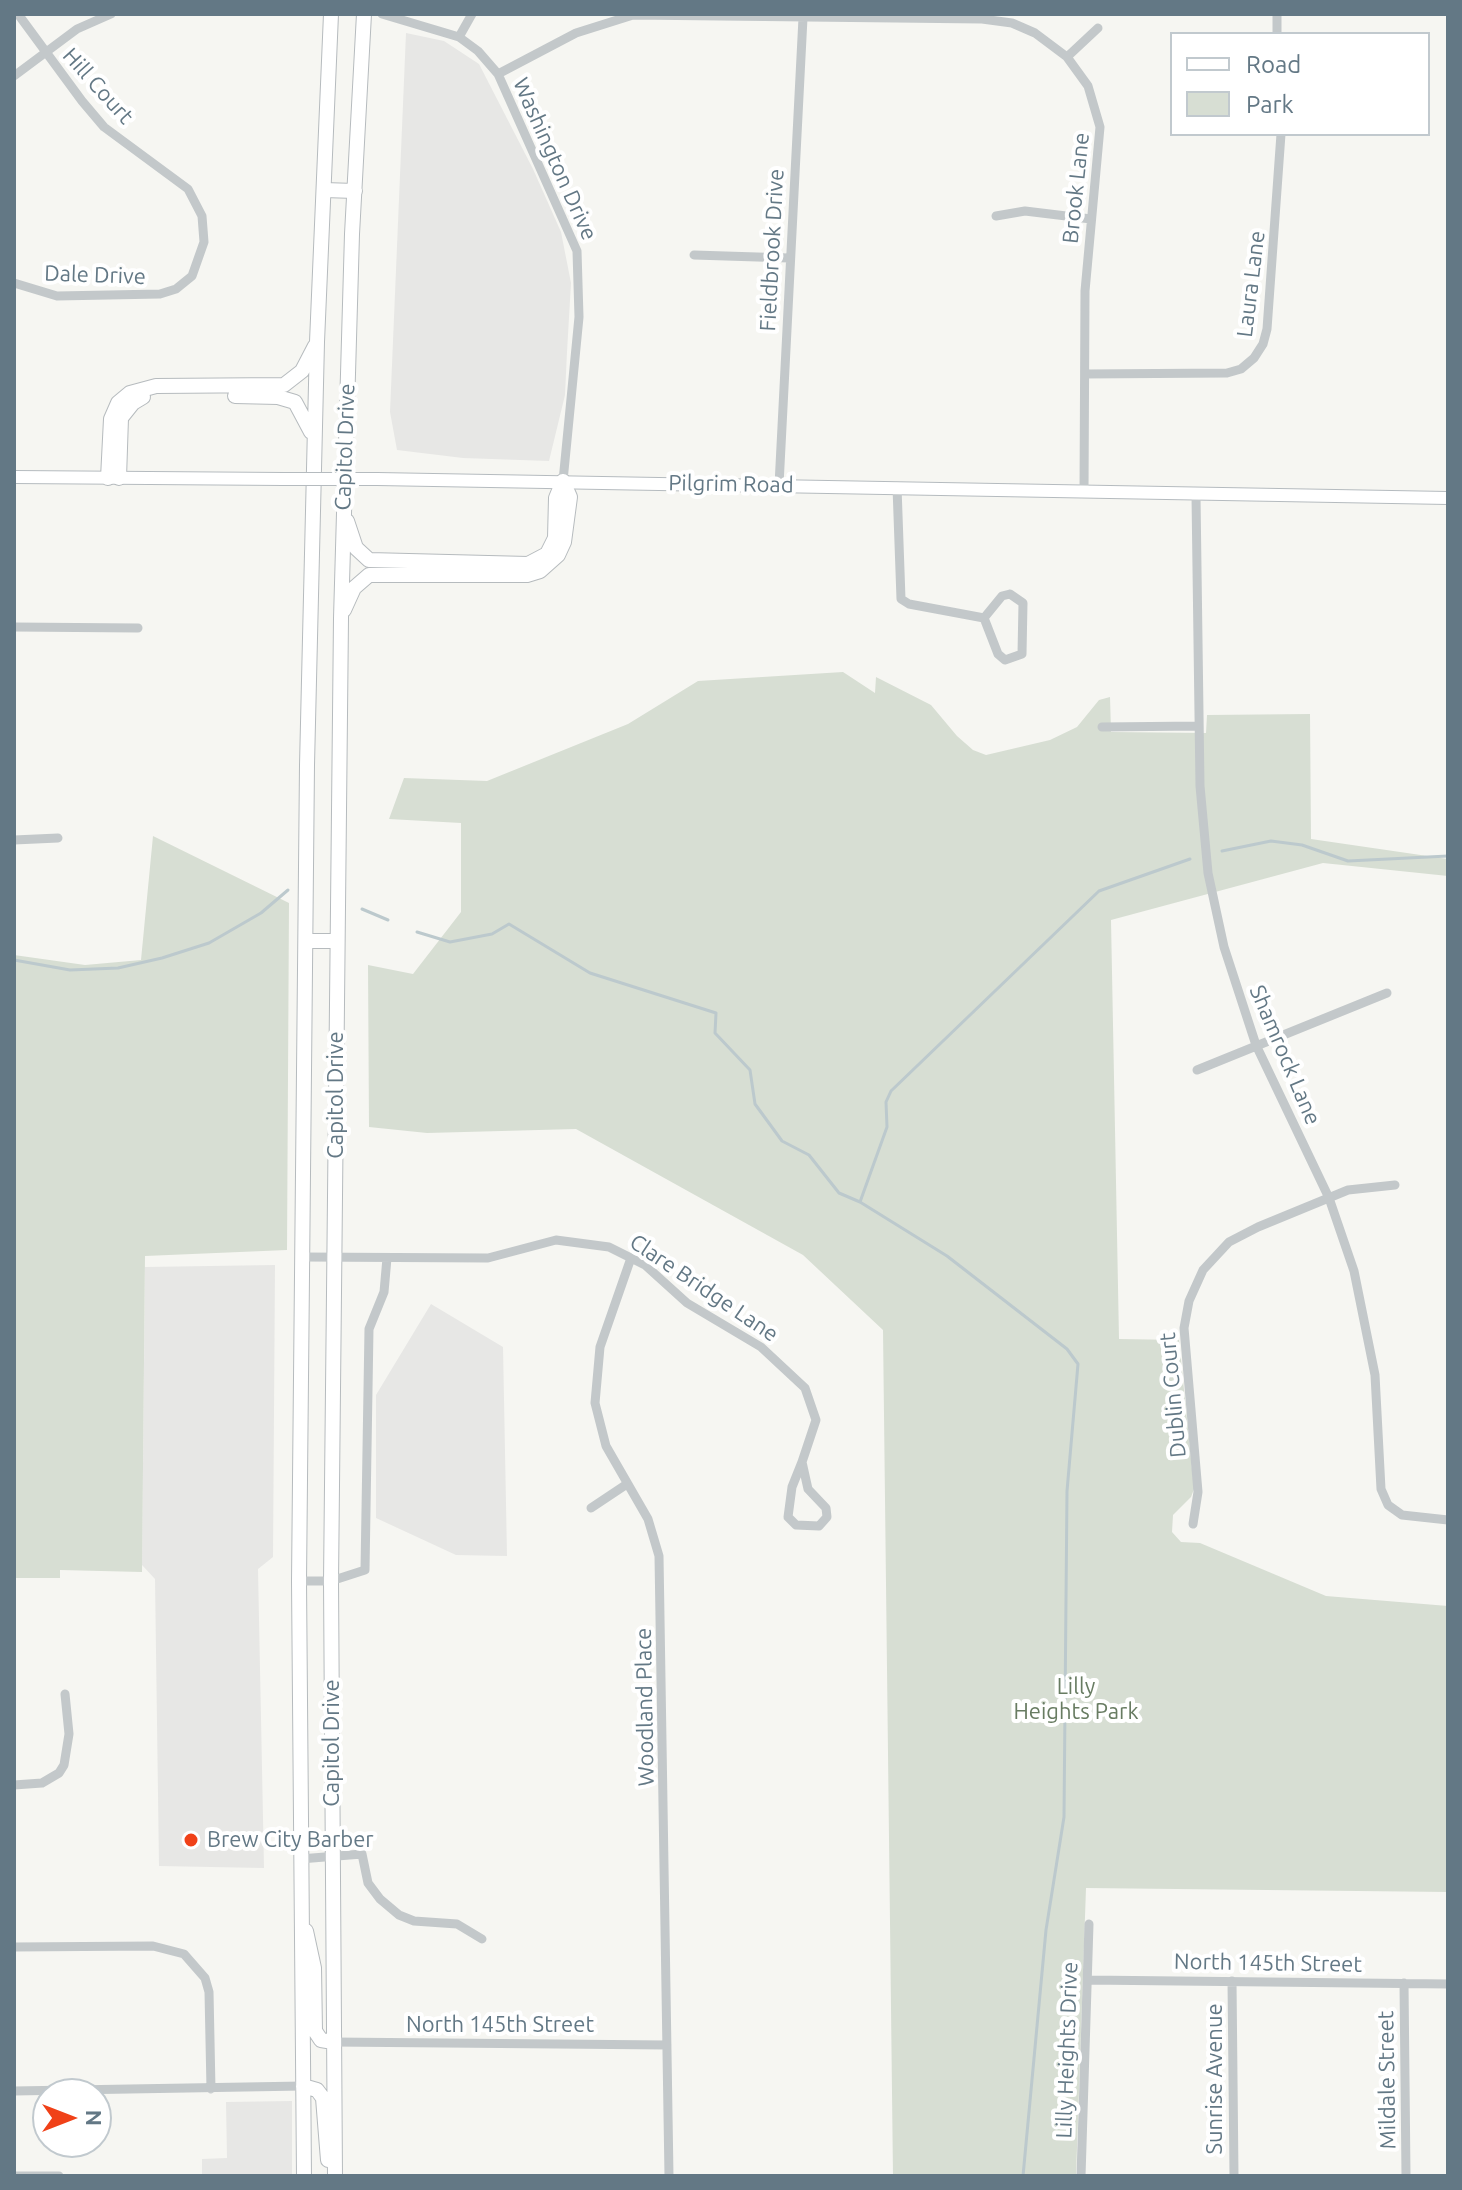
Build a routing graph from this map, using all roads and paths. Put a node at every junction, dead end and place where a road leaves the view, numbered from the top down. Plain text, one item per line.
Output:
1 (18, 14) edge
2 (111, 14) edge
3 (331, 14) edge
4 (364, 14) edge
5 (382, 14) edge
6 (472, 14) edge
7 (803, 18) junction
8 (1098, 28) dead end
9 (459, 37) junction
10 (44, 53) junction
11 (1067, 57) junction
12 (498, 74) junction
13 (14, 76) edge
14 (1281, 136) edge
15 (324, 190) junction
16 (355, 191) junction
17 (197, 204) joint
18 (996, 216) dead end
19 (1091, 219) junction
20 (694, 255) dead end
21 (789, 258) junction
22 (14, 283) edge
23 (317, 342) junction
24 (1085, 374) junction
25 (314, 439) junction
26 (14, 477) edge
27 (114, 478) junction
28 (563, 481) junction
29 (779, 485) junction
30 (897, 487) junction
31 (1084, 492) junction
32 (1196, 496) junction
33 (1448, 498) edge
34 (343, 509) junction
35 (341, 618) junction
36 (984, 618) junction
37 (14, 627) edge
38 (138, 628) dead end
39 (1199, 726) junction
40 (1102, 727) dead end
41 (58, 838) dead end
42 (14, 840) edge
43 (306, 941) junction
44 (337, 941) junction
45 (1387, 993) dead end
46 (1256, 1045) junction
47 (1197, 1070) dead end
48 (1395, 1185) dead end
49 (1329, 1198) junction
50 (303, 1257) junction
51 (334, 1257) junction
52 (387, 1258) junction
53 (631, 1258) junction
54 (802, 1462) junction
55 (627, 1484) junction
56 (591, 1508) dead end
57 (1448, 1520) edge
58 (1193, 1524) dead end
59 (299, 1581) junction
60 (331, 1581) junction
61 (65, 1694) dead end
62 (14, 1785) edge
63 (333, 1858) junction
64 (300, 1859) junction
65 (301, 1915) junction
66 (1089, 1924) dead end
67 (482, 1939) dead end
68 (14, 1947) edge
69 (1088, 1980) junction
70 (1232, 1981) junction
71 (1404, 1983) junction
72 (1448, 1984) edge
73 (333, 2042) junction
74 (667, 2045) junction
75 (303, 2086) junction
76 (211, 2089) junction
77 (14, 2091) edge
78 (14, 2176) edge
79 (59, 2176) edge
80 (304, 2176) edge
81 (334, 2176) edge
82 (669, 2176) edge
83 (1081, 2176) edge
84 (1234, 2176) edge
85 (1406, 2176) edge

1 - 10 street, Hill Court
2 - 10 street
3 - 15 main road, Capitol Drive
4 - 16 main road, Capitol Drive
5 - 9 street
6 - 9 street
7 - 11 street, Brook Lane
7 - 12 street, Brook Lane
7 - 21 street, Fieldbrook Drive
8 - 11 street
9 - 12 street, Washington Drive
10 - 13 street
10 - 17 street, Hill Court
11 - 19 street, Brook Lane
12 - 28 street, Washington Drive
14 - 24 street, Laura Lane
15 - 16 main road
15 - 23 main road, Capitol Drive
16 - 34 main road, Capitol Drive
17 - 22 street, Dale Drive
18 - 19 street
19 - 24 street, Brook Lane
20 - 21 street
21 - 29 street, Fieldbrook Drive
23 - 25 main road, Capitol Drive
23 - 27 main road
24 - 31 street, Brook Lane
25 - 27 main road
25 - 43 main road, Capitol Drive
26 - 27 main road, Pilgrim Road
27 - 28 main road, Pilgrim Road, bridge
28 - 29 main road, Pilgrim Road
28 - 34 main road
28 - 35 main road
29 - 30 main road, Pilgrim Road
30 - 31 main road, Pilgrim Road
30 - 36 street
31 - 32 main road, Pilgrim Road
32 - 33 main road, Pilgrim Road
32 - 39 street, Shamrock Lane
34 - 35 main road, Capitol Drive
35 - 44 main road, Capitol Drive
36 - 36 street
37 - 38 street
39 - 40 street
39 - 46 street, Shamrock Lane
41 - 42 street
43 - 44 main road
43 - 50 main road, Capitol Drive
44 - 51 main road, Capitol Drive
45 - 46 street
46 - 47 street
46 - 49 street, Shamrock Lane
48 - 49 street, Dublin Court
49 - 57 street, Shamrock Lane
49 - 58 street, Dublin Court
50 - 51 street, Clare Bridge Lane
50 - 59 main road, Capitol Drive
51 - 52 street, Clare Bridge Lane
51 - 60 main road, Capitol Drive
52 - 53 street, Clare Bridge Lane
52 - 60 street
53 - 54 street, Clare Bridge Lane
53 - 55 street, Woodland Place
54 - 54 street, Clare Bridge Lane
55 - 56 street
55 - 74 street, Woodland Place
59 - 60 street
59 - 64 main road, Capitol Drive
60 - 63 main road, Capitol Drive
61 - 62 street
63 - 64 street
63 - 67 street
63 - 73 main road, Capitol Drive
64 - 65 main road, Capitol Drive
65 - 73 main road
65 - 75 main road, Capitol Drive
66 - 69 street, Lilly Heights Drive
68 - 76 street
69 - 70 street, North 145th Street
69 - 83 street, Lilly Heights Drive
70 - 71 street, North 145th Street
70 - 84 street, Sunrise Avenue
71 - 72 street, North 145th Street
71 - 85 street, Mildale Street
73 - 74 street, North 145th Street
73 - 81 main road, Capitol Drive
74 - 82 street, Woodland Place
75 - 76 street
75 - 80 main road, Capitol Drive
75 - 81 main road
76 - 77 street
78 - 79 street

